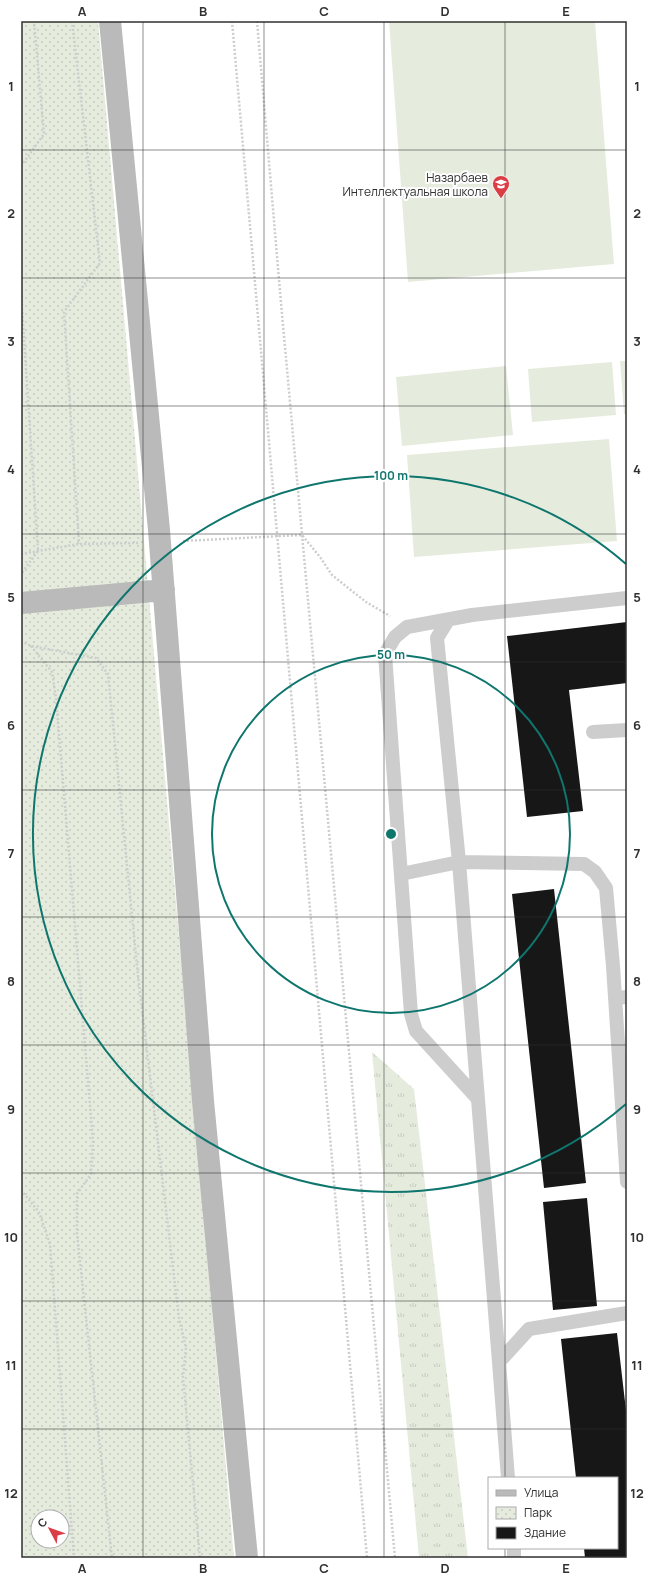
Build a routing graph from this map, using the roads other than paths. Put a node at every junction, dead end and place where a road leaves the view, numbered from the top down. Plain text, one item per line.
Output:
1 (110, 21) edge
2 (164, 590) junction
3 (627, 598) edge
4 (21, 603) edge
5 (448, 620) junction
6 (627, 730) edge
7 (594, 732) dead end
8 (459, 862) junction
9 (401, 874) junction
10 (621, 997) edge
11 (478, 1099) junction
12 (627, 1182) edge
13 (627, 1313) edge
14 (499, 1362) junction
15 (508, 1477) edge
16 (247, 1558) edge

1 - 2 main road
2 - 4 main road
2 - 16 main road
3 - 5 lane
5 - 8 lane
5 - 9 lane
6 - 7 lane
8 - 9 lane
8 - 10 lane
8 - 11 lane
9 - 11 lane
10 - 12 lane
11 - 14 lane
13 - 14 lane
14 - 15 lane

